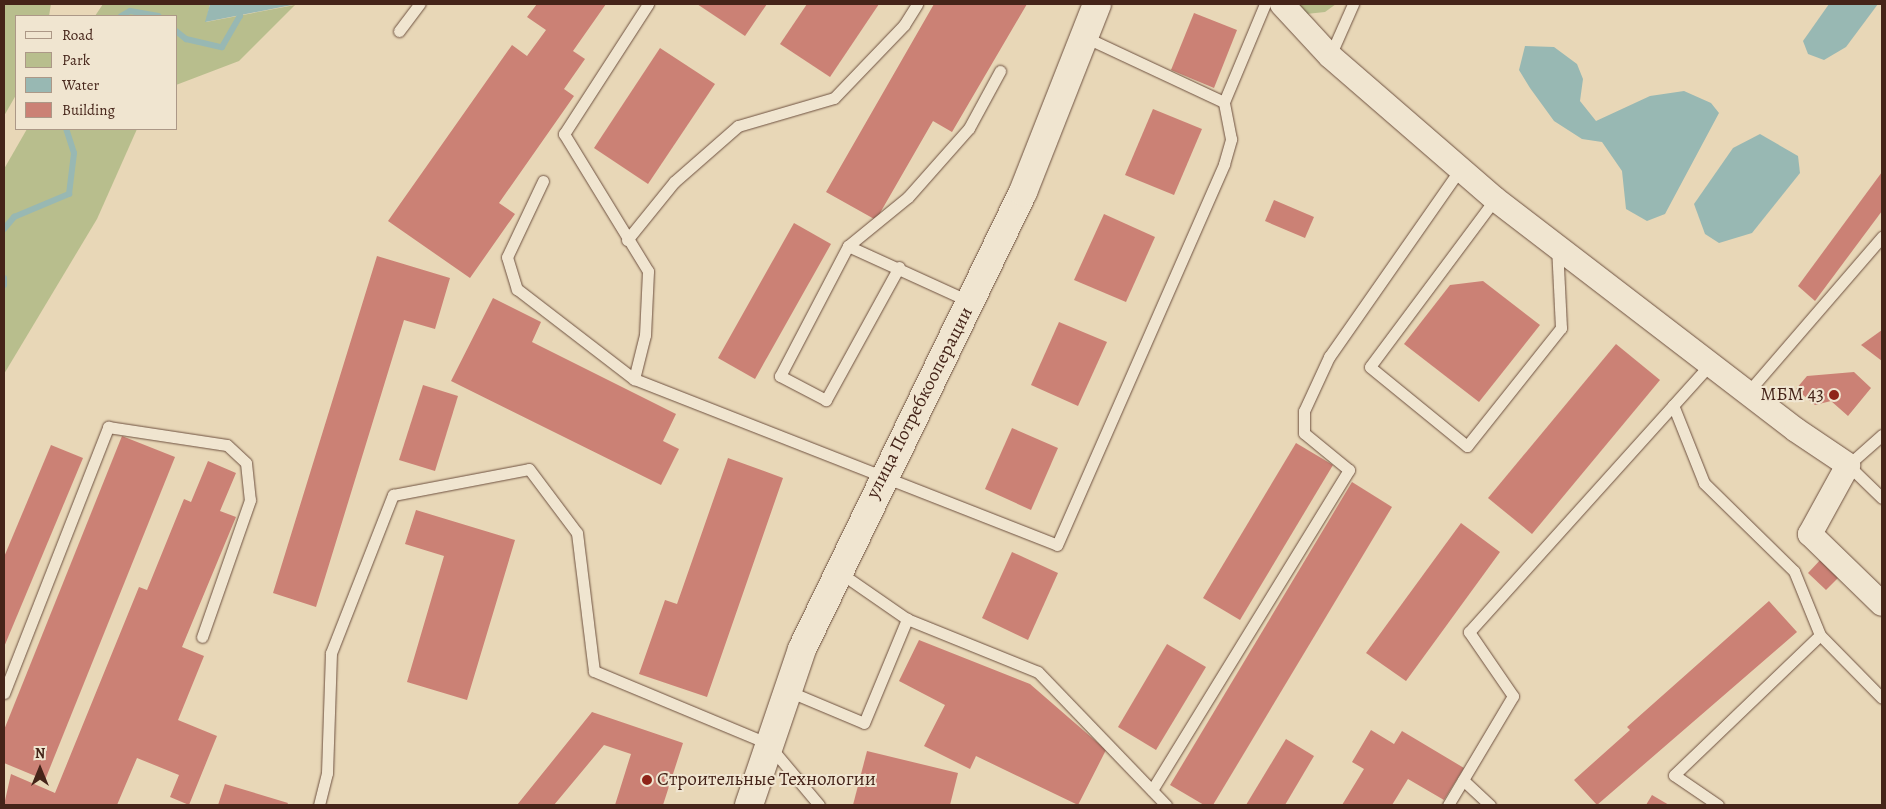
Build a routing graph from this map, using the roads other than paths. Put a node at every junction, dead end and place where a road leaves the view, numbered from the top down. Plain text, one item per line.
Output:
1 (419, 4) edge
2 (648, 4) edge
3 (917, 4) edge
4 (1097, 4) edge
5 (1266, 4) edge
6 (1282, 4) edge
7 (1353, 4) edge
8 (399, 31) dead end
9 (1085, 38) junction
10 (1330, 56) junction
11 (1000, 71) dead end
12 (1224, 102) junction
13 (1461, 168) junction
14 (544, 181) dead end
15 (1494, 199) junction
16 (1882, 237) edge
17 (627, 240) junction
18 (1557, 243) junction
19 (848, 246) junction
20 (899, 267) junction
21 (971, 302) junction
22 (1711, 363) junction
23 (634, 378) junction
24 (1748, 392) junction
25 (1673, 405) junction
26 (1882, 435) edge
27 (1848, 465) junction
28 (882, 478) junction
29 (1882, 498) edge
30 (838, 571) junction
31 (1882, 604) edge
32 (907, 619) junction
33 (1820, 634) junction
34 (202, 637) dead end
35 (786, 691) junction
36 (4, 693) edge
37 (1882, 698) edge
38 (767, 743) junction
39 (1463, 780) junction
40 (1152, 790) junction
41 (319, 805) edge
42 (749, 805) edge
43 (820, 805) edge
44 (1166, 805) edge
45 (1448, 805) edge
46 (1490, 805) edge
47 (1718, 805) edge

1 - 8 lane
2 - 17 lane
3 - 17 lane
4 - 9 main road, улица Потребкооперации
5 - 12 lane
6 - 10 street
7 - 10 lane
9 - 12 lane
9 - 21 main road, улица Потребкооперации
10 - 13 street
11 - 19 lane
12 - 28 lane
13 - 15 street
13 - 40 lane
14 - 23 lane
15 - 18 street
15 - 18 lane
16 - 24 lane
17 - 23 lane
18 - 22 street
19 - 20 lane
19 - 20 lane
20 - 21 lane
21 - 28 main road, улица Потребкооперации
22 - 24 street
22 - 25 lane
23 - 28 lane
24 - 27 street
25 - 33 lane
25 - 39 lane
26 - 27 lane
27 - 29 lane
27 - 31 street
28 - 30 main road, улица Потребкооперации
30 - 32 lane
30 - 35 main road, улица Потребкооперации
32 - 35 lane
32 - 40 lane
33 - 37 lane
33 - 47 lane
34 - 36 lane
35 - 38 main road, улица Потребкооперации
38 - 41 lane
38 - 42 main road, улица Потребкооперации
38 - 43 lane
39 - 45 lane
39 - 46 lane
40 - 44 lane

